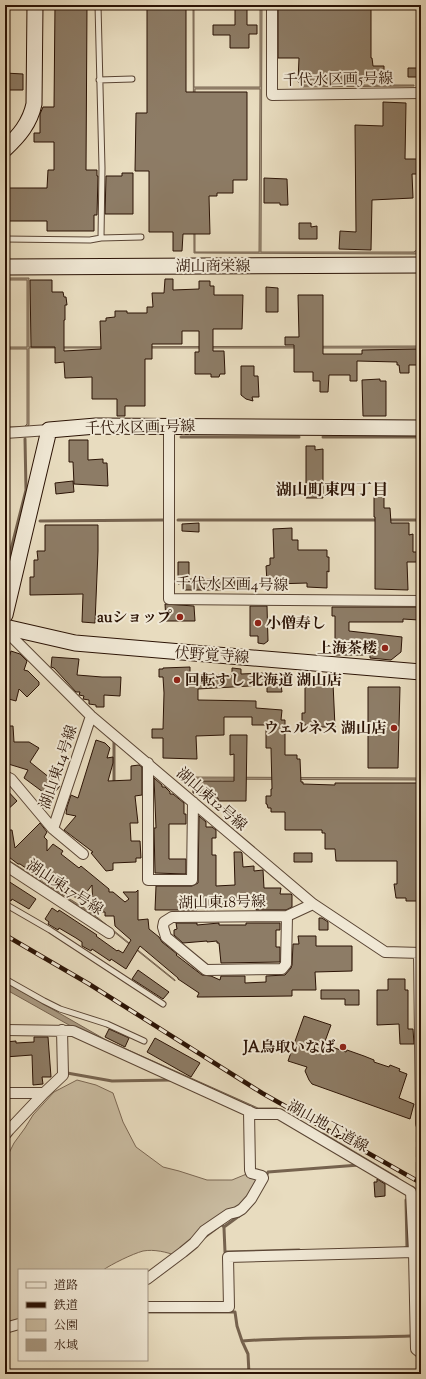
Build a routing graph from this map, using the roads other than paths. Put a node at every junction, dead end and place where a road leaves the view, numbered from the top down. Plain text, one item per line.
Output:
1 (35, 5) edge
2 (98, 5) edge
3 (272, 5) edge
4 (132, 79) dead end
5 (99, 80) junction
6 (421, 92) edge
7 (5, 149) edge
8 (141, 237) dead end
9 (101, 238) junction
10 (5, 239) edge
11 (421, 265) edge
12 (5, 267) edge
13 (169, 426) junction
14 (421, 428) edge
15 (49, 430) junction
16 (5, 433) edge
17 (421, 601) edge
18 (5, 615) edge
19 (5, 629) edge
20 (421, 672) edge
21 (91, 716) junction
22 (148, 763) junction
23 (5, 776) edge
24 (193, 802) junction
25 (53, 829) junction
26 (83, 854) dead end
27 (5, 866) edge
28 (5, 904) edge
29 (313, 904) junction
30 (287, 916) junction
31 (109, 933) dead end
32 (420, 953) edge
33 (5, 979) edge
34 (163, 1004) dead end
35 (5, 1030) edge
36 (62, 1030) junction
37 (144, 1041) dead end
38 (5, 1093) edge
39 (44, 1093) junction
40 (250, 1111) junction
41 (421, 1124) edge
42 (5, 1135) edge
43 (411, 1192) junction
44 (421, 1200) edge
45 (414, 1252) junction
46 (148, 1278) edge
47 (148, 1307) edge
48 (421, 1320) edge
49 (18, 1324) edge
50 (5, 1328) edge
51 (421, 1353) edge

1 - 7 street
2 - 5 lane
3 - 6 street, 千代水区画5号線
4 - 5 lane
5 - 9 lane
8 - 9 lane
9 - 10 lane
11 - 12 street, 湖山商栄線
13 - 14 street, 千代水区画1号線
13 - 15 street, 千代水区画1号線
13 - 17 street, 千代水区画4号線
15 - 16 street
15 - 18 street
19 - 20 street, 伏野覚寺線
19 - 21 street, 湖山東12号線
21 - 22 street, 湖山東12号線
21 - 25 street, 湖山東14号線
22 - 24 street, 湖山東12号線
22 - 24 street
23 - 25 street, 湖山東14号線
24 - 29 street, 湖山東12号線
25 - 26 street
27 - 31 street, 湖山東17号線
28 - 34 lane
29 - 30 street, 湖山東18号線
29 - 32 street, 湖山東12号線
30 - 30 street, 湖山東18号線
32 - 41 street
33 - 37 lane
35 - 36 street, 湖山地下道線
36 - 39 street
36 - 40 street, 湖山地下道線
38 - 39 street
39 - 42 street
40 - 43 street, 湖山地下道線
40 - 46 street
43 - 44 street, 湖山地下道線
43 - 45 street
44 - 48 street
45 - 47 street
45 - 51 street
49 - 50 street

